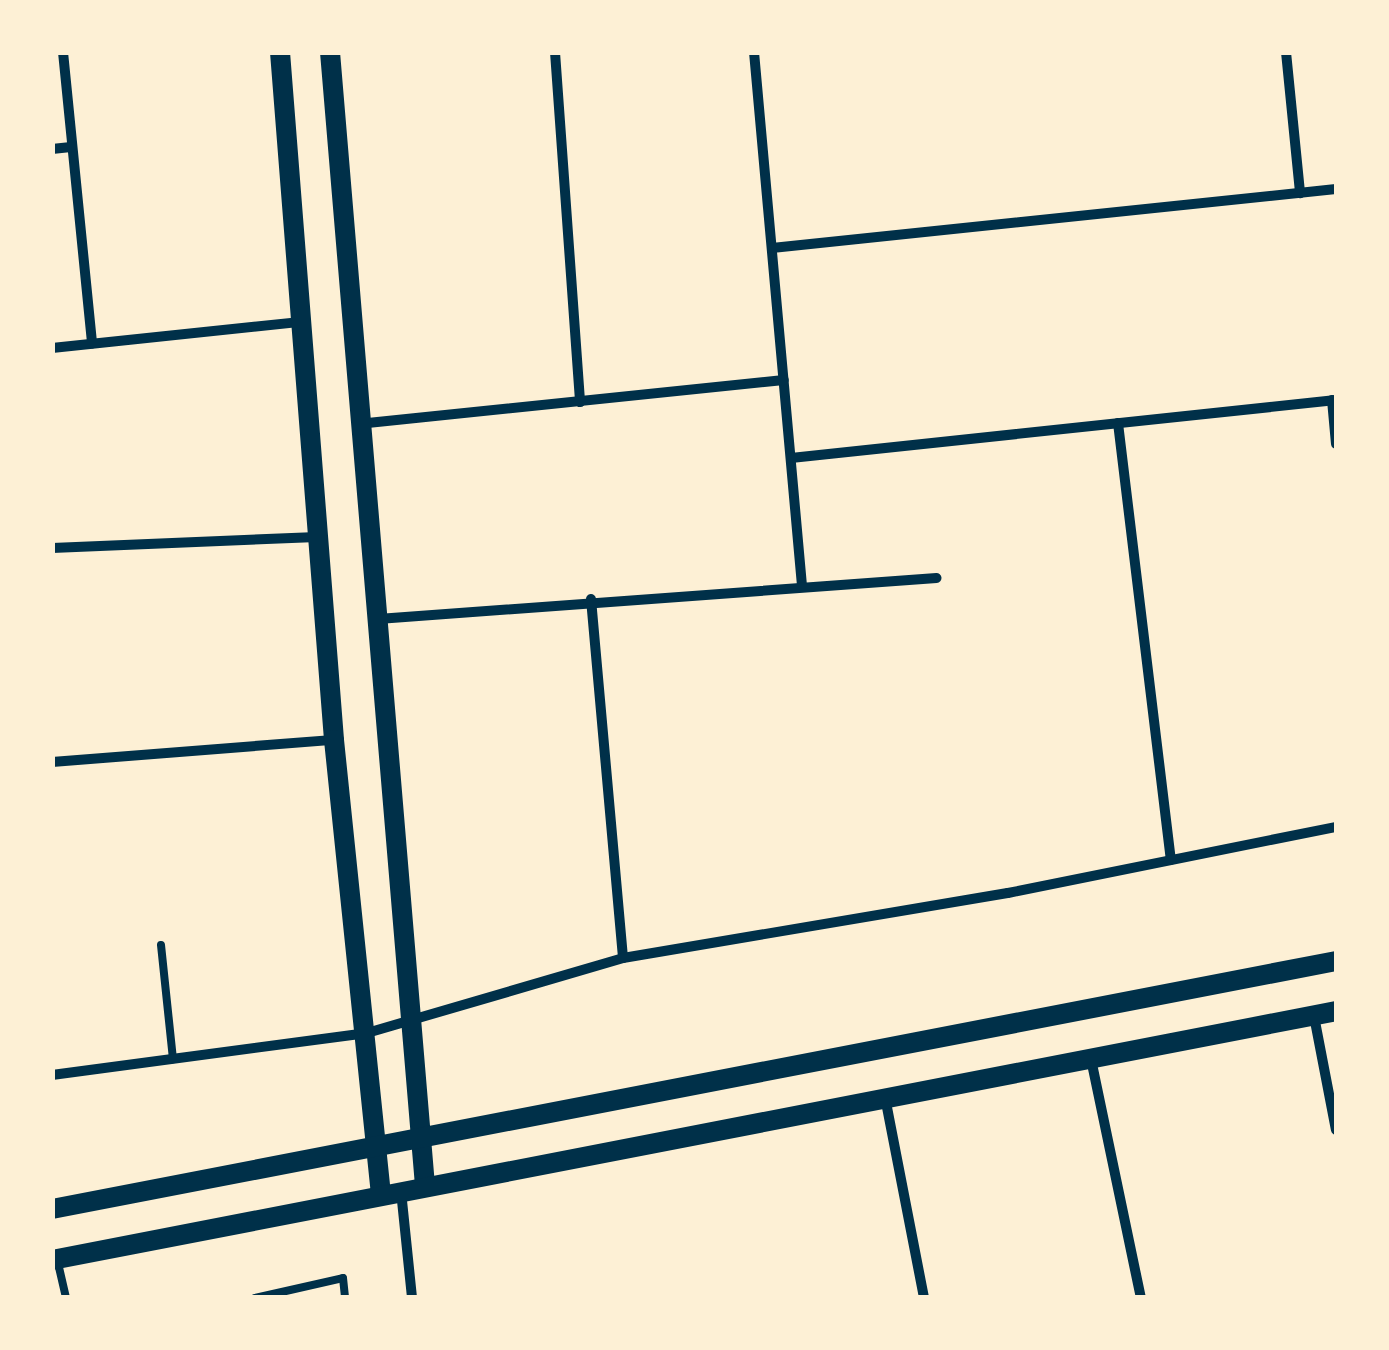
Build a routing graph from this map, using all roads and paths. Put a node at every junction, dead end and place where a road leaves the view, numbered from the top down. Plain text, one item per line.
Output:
1 (63, 52) edge
2 (280, 52) edge
3 (330, 52) edge
4 (554, 52) edge
5 (754, 52) edge
6 (1286, 52) edge
7 (71, 147) junction
8 (52, 149) edge
9 (1336, 190) edge
10 (1300, 192) junction
11 (772, 248) junction
12 (301, 322) junction
13 (92, 344) junction
14 (52, 348) edge
15 (784, 380) junction
16 (1334, 400) edge
17 (580, 402) junction
18 (1118, 422) junction
19 (358, 424) junction
20 (1336, 444) edge
21 (791, 458) junction
22 (318, 537) junction
23 (52, 548) edge
24 (936, 578) dead end
25 (802, 586) junction
26 (591, 599) junction
27 (375, 620) junction
28 (334, 740) junction
29 (52, 762) edge
30 (1336, 827) edge
31 (1171, 860) junction
32 (161, 945) dead end
33 (623, 958) junction
34 (1336, 960) edge
35 (1336, 1012) edge
36 (1314, 1016) junction
37 (414, 1017) junction
38 (367, 1033) junction
39 (173, 1059) junction
40 (1091, 1060) junction
41 (52, 1074) edge
42 (885, 1096) junction
43 (1336, 1130) edge
44 (422, 1140) junction
45 (377, 1149) junction
46 (425, 1186) junction
47 (391, 1192) junction
48 (52, 1209) edge
49 (55, 1260) edge
50 (66, 1298) edge
51 (255, 1298) edge
52 (345, 1298) edge
53 (412, 1298) edge
54 (924, 1298) edge
55 (1141, 1298) edge

1 - 7 street
2 - 12 main road
3 - 19 main road
4 - 17 street
5 - 11 street
6 - 10 street
7 - 8 street
7 - 13 street
9 - 10 street
10 - 11 street
11 - 15 street
12 - 13 street
12 - 22 main road
13 - 14 street
15 - 17 street
15 - 21 street
16 - 18 street
16 - 20 street
17 - 19 street
18 - 21 street
18 - 31 street
19 - 27 main road
21 - 25 street
22 - 23 street
22 - 28 main road
24 - 25 street
25 - 26 street
26 - 27 street
26 - 33 street
27 - 37 main road
28 - 29 street
28 - 38 main road
30 - 31 street
31 - 33 street
32 - 39 lane
33 - 37 street
34 - 44 main road
35 - 36 main road
36 - 40 main road
36 - 43 street
37 - 38 street
37 - 44 main road
38 - 39 street
38 - 45 main road
39 - 41 street
40 - 42 main road
40 - 55 street
42 - 46 main road
42 - 54 street
44 - 45 main road
44 - 46 main road
45 - 47 main road
45 - 48 main road
46 - 47 main road
47 - 49 main road
47 - 53 street
49 - 50 lane
51 - 52 lane

